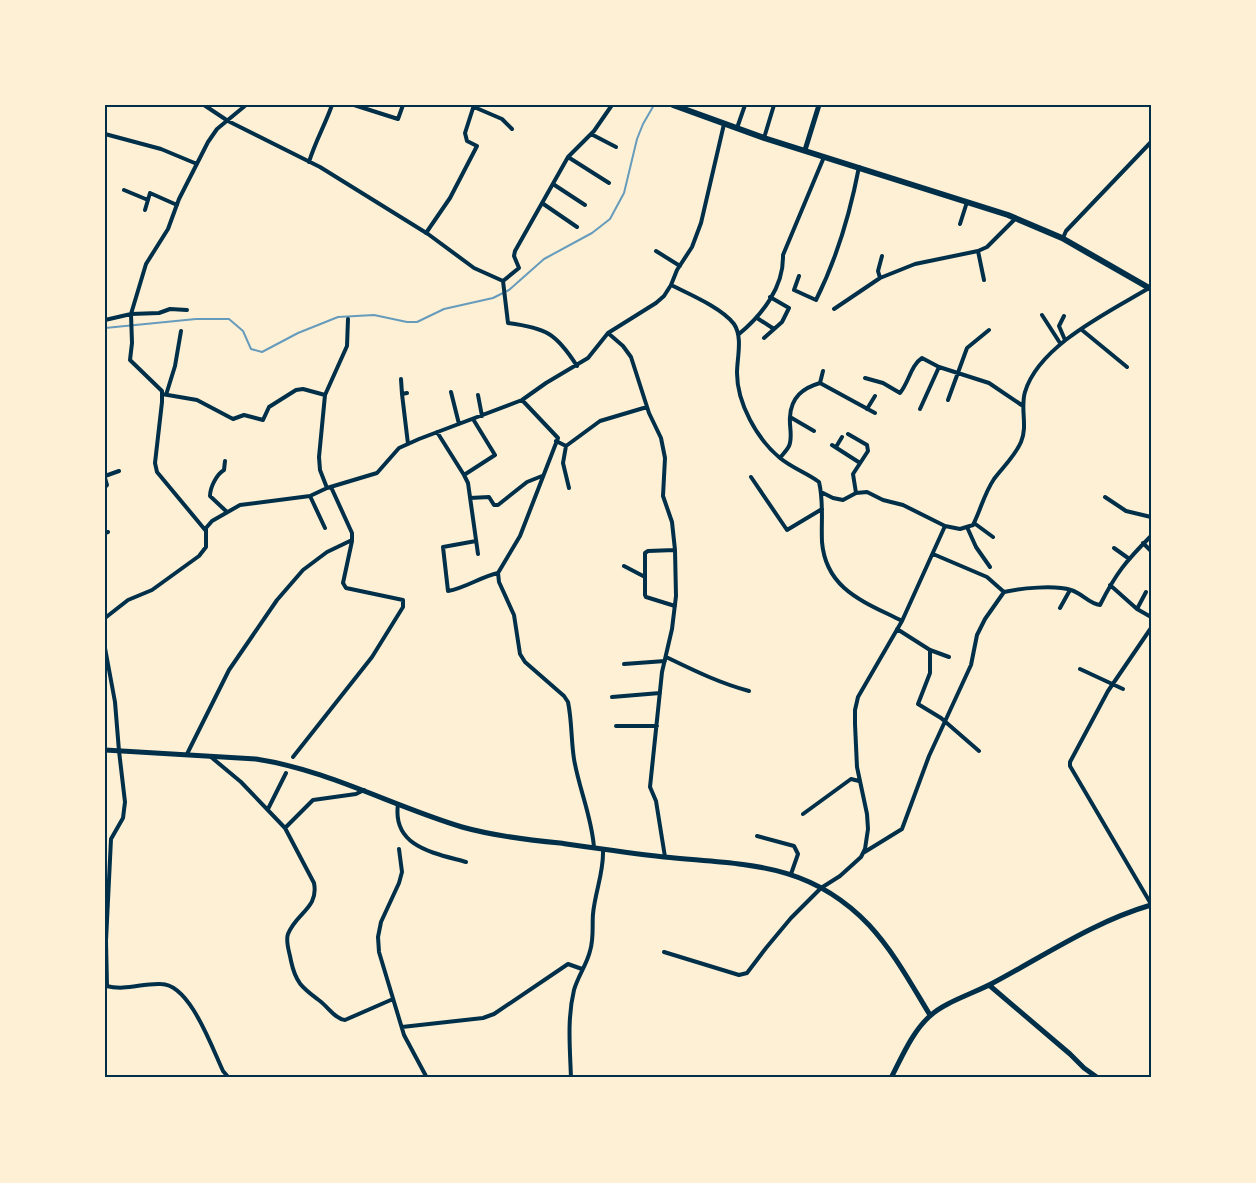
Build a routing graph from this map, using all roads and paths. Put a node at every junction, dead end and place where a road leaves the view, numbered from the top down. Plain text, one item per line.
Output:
1 (204, 105) edge
2 (246, 105) edge
3 (340, 105) edge
4 (354, 105) edge
5 (403, 105) edge
6 (612, 105) edge
7 (673, 105) edge
8 (745, 105) edge
9 (774, 105) edge
10 (819, 105) edge
11 (332, 106) edge
12 (474, 106) edge
13 (228, 121) junction
14 (724, 124) junction
15 (737, 128) junction
16 (512, 129) dead end
17 (105, 134) edge
18 (591, 134) junction
19 (764, 138) junction
20 (1151, 142) edge
21 (616, 147) dead end
22 (805, 150) junction
23 (824, 156) junction
24 (568, 157) junction
25 (309, 162) junction
26 (197, 164) junction
27 (859, 166) junction
28 (609, 183) dead end
29 (553, 184) junction
30 (124, 190) dead end
31 (148, 200) junction
32 (967, 201) junction
33 (542, 203) junction
34 (177, 205) junction
35 (585, 205) dead end
36 (145, 210) dead end
37 (1016, 218) junction
38 (960, 224) dead end
39 (577, 227) dead end
40 (426, 233) junction
41 (1062, 238) junction
42 (656, 251) dead end
43 (978, 251) junction
44 (882, 256) dead end
45 (680, 266) junction
46 (800, 276) dead end
47 (880, 278) junction
48 (984, 280) dead end
49 (503, 281) junction
50 (671, 285) junction
51 (1150, 288) edge
52 (770, 297) junction
53 (834, 309) dead end
54 (187, 310) dead end
55 (131, 314) junction
56 (1042, 315) dead end
57 (1064, 316) dead end
58 (757, 318) junction
59 (348, 319) dead end
60 (105, 321) edge
61 (774, 329) junction
62 (989, 330) dead end
63 (1082, 330) junction
64 (181, 331) dead end
65 (608, 333) junction
66 (739, 334) junction
67 (764, 338) dead end
68 (1065, 340) junction
69 (1060, 343) junction
70 (576, 366) junction
71 (939, 367) junction
72 (1127, 367) dead end
73 (823, 371) dead end
74 (958, 372) junction
75 (865, 378) dead end
76 (401, 379) dead end
77 (820, 383) junction
78 (452, 392) dead end
79 (164, 394) junction
80 (325, 395) junction
81 (478, 395) dead end
82 (875, 396) dead end
83 (522, 400) junction
84 (948, 400) dead end
85 (647, 406) junction
86 (1024, 406) junction
87 (867, 409) junction
88 (920, 409) dead end
89 (875, 413) dead end
90 (483, 416) junction
91 (790, 416) junction
92 (473, 419) junction
93 (459, 424) junction
94 (814, 431) dead end
95 (438, 432) junction
96 (848, 434) dead end
97 (842, 437) dead end
98 (556, 441) junction
99 (408, 444) junction
100 (566, 446) junction
101 (780, 458) junction
102 (225, 461) dead end
103 (860, 463) junction
104 (119, 471) dead end
105 (464, 475) junction
106 (542, 476) junction
107 (105, 477) edge
108 (751, 477) dead end
109 (105, 487) edge
110 (329, 487) junction
111 (569, 488) dead end
112 (821, 492) junction
113 (856, 493) junction
114 (310, 496) junction
115 (1105, 497) dead end
116 (470, 498) junction
117 (822, 509) junction
118 (227, 512) junction
119 (1151, 517) edge
120 (974, 523) junction
121 (945, 526) junction
122 (967, 527) junction
123 (325, 528) dead end
124 (206, 532) junction
125 (1151, 536) edge
126 (993, 537) dead end
127 (352, 540) junction
128 (476, 541) junction
129 (1143, 543) junction
130 (1114, 548) dead end
131 (675, 550) junction
132 (1151, 551) edge
133 (478, 554) dead end
134 (933, 554) junction
135 (1128, 558) junction
136 (624, 566) dead end
137 (990, 567) dead end
138 (498, 573) junction
139 (645, 577) junction
140 (1110, 585) junction
141 (1070, 590) junction
142 (1004, 592) junction
143 (1146, 592) dead end
144 (675, 606) junction
145 (1060, 608) dead end
146 (1137, 609) junction
147 (1151, 617) edge
148 (105, 618) edge
149 (902, 621) junction
150 (1151, 628) edge
151 (897, 629) junction
152 (105, 648) edge
153 (930, 650) junction
154 (949, 657) dead end
155 (665, 659) junction
156 (624, 664) dead end
157 (1080, 669) dead end
158 (1113, 684) junction
159 (1123, 689) dead end
160 (749, 691) dead end
161 (660, 693) junction
162 (612, 698) dead end
163 (946, 722) junction
164 (616, 726) dead end
165 (657, 726) junction
166 (105, 750) edge
167 (119, 751) junction
168 (979, 751) dead end
169 (186, 755) junction
170 (211, 757) junction
171 (293, 757) dead end
172 (286, 773) dead end
173 (859, 781) junction
174 (364, 790) junction
175 (398, 803) junction
176 (268, 809) junction
177 (803, 814) dead end
178 (285, 828) junction
179 (757, 836) dead end
180 (594, 848) junction
181 (399, 849) dead end
182 (603, 850) junction
183 (863, 854) junction
184 (665, 857) junction
185 (466, 862) dead end
186 (791, 874) junction
187 (820, 888) junction
188 (1151, 904) edge
189 (664, 952) dead end
190 (582, 969) junction
191 (989, 985) junction
192 (106, 986) edge
193 (393, 999) junction
194 (930, 1015) junction
195 (402, 1027) junction
196 (229, 1078) edge
197 (427, 1078) edge
198 (571, 1078) edge
199 (891, 1078) edge
200 (1098, 1078) edge

1 - 13 street
2 - 13 street
3 - 11 street
4 - 5 street
6 - 18 street
7 - 14 main road
8 - 15 street
9 - 19 street
10 - 22 street
11 - 25 street
12 - 16 street
12 - 40 street
13 - 25 street
13 - 26 street
14 - 15 main road
14 - 45 street
15 - 19 main road
17 - 26 street
18 - 21 street
18 - 24 street
19 - 22 main road
20 - 41 street
22 - 23 main road
23 - 27 main road
23 - 52 street
24 - 28 street
24 - 29 street
25 - 40 street
26 - 34 street
27 - 32 main road
27 - 46 street
29 - 33 street
29 - 35 street
30 - 31 street
31 - 34 street
31 - 36 street
32 - 37 main road
32 - 38 street
33 - 39 street
33 - 49 street
34 - 55 street
37 - 41 main road
37 - 43 street
40 - 49 street
41 - 51 main road
42 - 45 street
43 - 47 street
43 - 48 street
44 - 47 street
45 - 50 street
47 - 53 street
49 - 70 street
50 - 65 street
50 - 66 street
51 - 63 street
52 - 58 street
52 - 61 street
54 - 55 street
55 - 60 street
55 - 79 street
56 - 69 street
57 - 68 street
58 - 61 street
58 - 66 street
59 - 80 street
61 - 67 street
62 - 74 street
63 - 68 street
63 - 72 street
64 - 79 street
65 - 70 street
65 - 85 street
66 - 101 street
68 - 69 street
69 - 86 street
70 - 83 street
71 - 74 street
71 - 75 street
71 - 88 street
73 - 77 street
74 - 84 street
74 - 86 street
76 - 99 street
77 - 87 street
77 - 91 street
78 - 93 street
79 - 80 street
79 - 124 street
80 - 110 street
81 - 90 street
82 - 87 street
83 - 90 street
83 - 98 street
85 - 100 street
85 - 131 street
86 - 120 street
87 - 89 street
90 - 92 street
91 - 94 street
91 - 101 street
92 - 93 street
92 - 105 street
93 - 95 street
95 - 99 street
95 - 105 street
96 - 103 street
97 - 103 street
98 - 100 street
98 - 106 street
99 - 110 street
100 - 111 street
101 - 112 street
102 - 118 street
103 - 113 street
104 - 107 street
105 - 116 street
106 - 116 street
106 - 138 street
107 - 109 street
108 - 117 street
110 - 114 street
110 - 127 street
112 - 113 street
112 - 117 street
113 - 121 street
114 - 118 street
114 - 123 street
115 - 119 street
116 - 128 street
117 - 149 street
118 - 124 street
120 - 122 street
120 - 126 street
121 - 122 street
121 - 134 street
122 - 137 street
124 - 148 street
125 - 129 street
127 - 169 street
127 - 171 street
128 - 133 street
128 - 138 street
129 - 132 street
129 - 135 street
130 - 135 street
131 - 139 street
131 - 144 street
134 - 142 street
134 - 149 street
135 - 140 street
136 - 139 street
138 - 180 street
139 - 144 street
140 - 141 street
140 - 146 street
141 - 142 street
141 - 145 street
142 - 163 street
143 - 146 street
144 - 155 street
146 - 147 street
149 - 151 street
150 - 158 street
151 - 153 street
151 - 173 street
152 - 167 street
153 - 154 street
153 - 163 street
155 - 156 street
155 - 160 street
155 - 161 street
157 - 158 street
158 - 159 street
158 - 188 street
161 - 162 street
161 - 165 street
163 - 168 street
163 - 183 street
164 - 165 street
165 - 184 street
166 - 167 street
167 - 169 street
167 - 192 street
169 - 170 street
170 - 174 street
170 - 176 street
172 - 176 street
173 - 177 street
173 - 183 street
174 - 175 street
174 - 178 street
175 - 180 street
175 - 185 street
176 - 178 street
178 - 193 street
179 - 186 street
180 - 182 street
181 - 193 street
182 - 184 street
182 - 190 street
183 - 187 street
184 - 186 street
186 - 187 street
187 - 189 street
187 - 194 street
188 - 191 street
190 - 195 street
190 - 198 street
191 - 194 street
191 - 200 street
192 - 196 street
193 - 195 street
194 - 199 street
195 - 197 street

